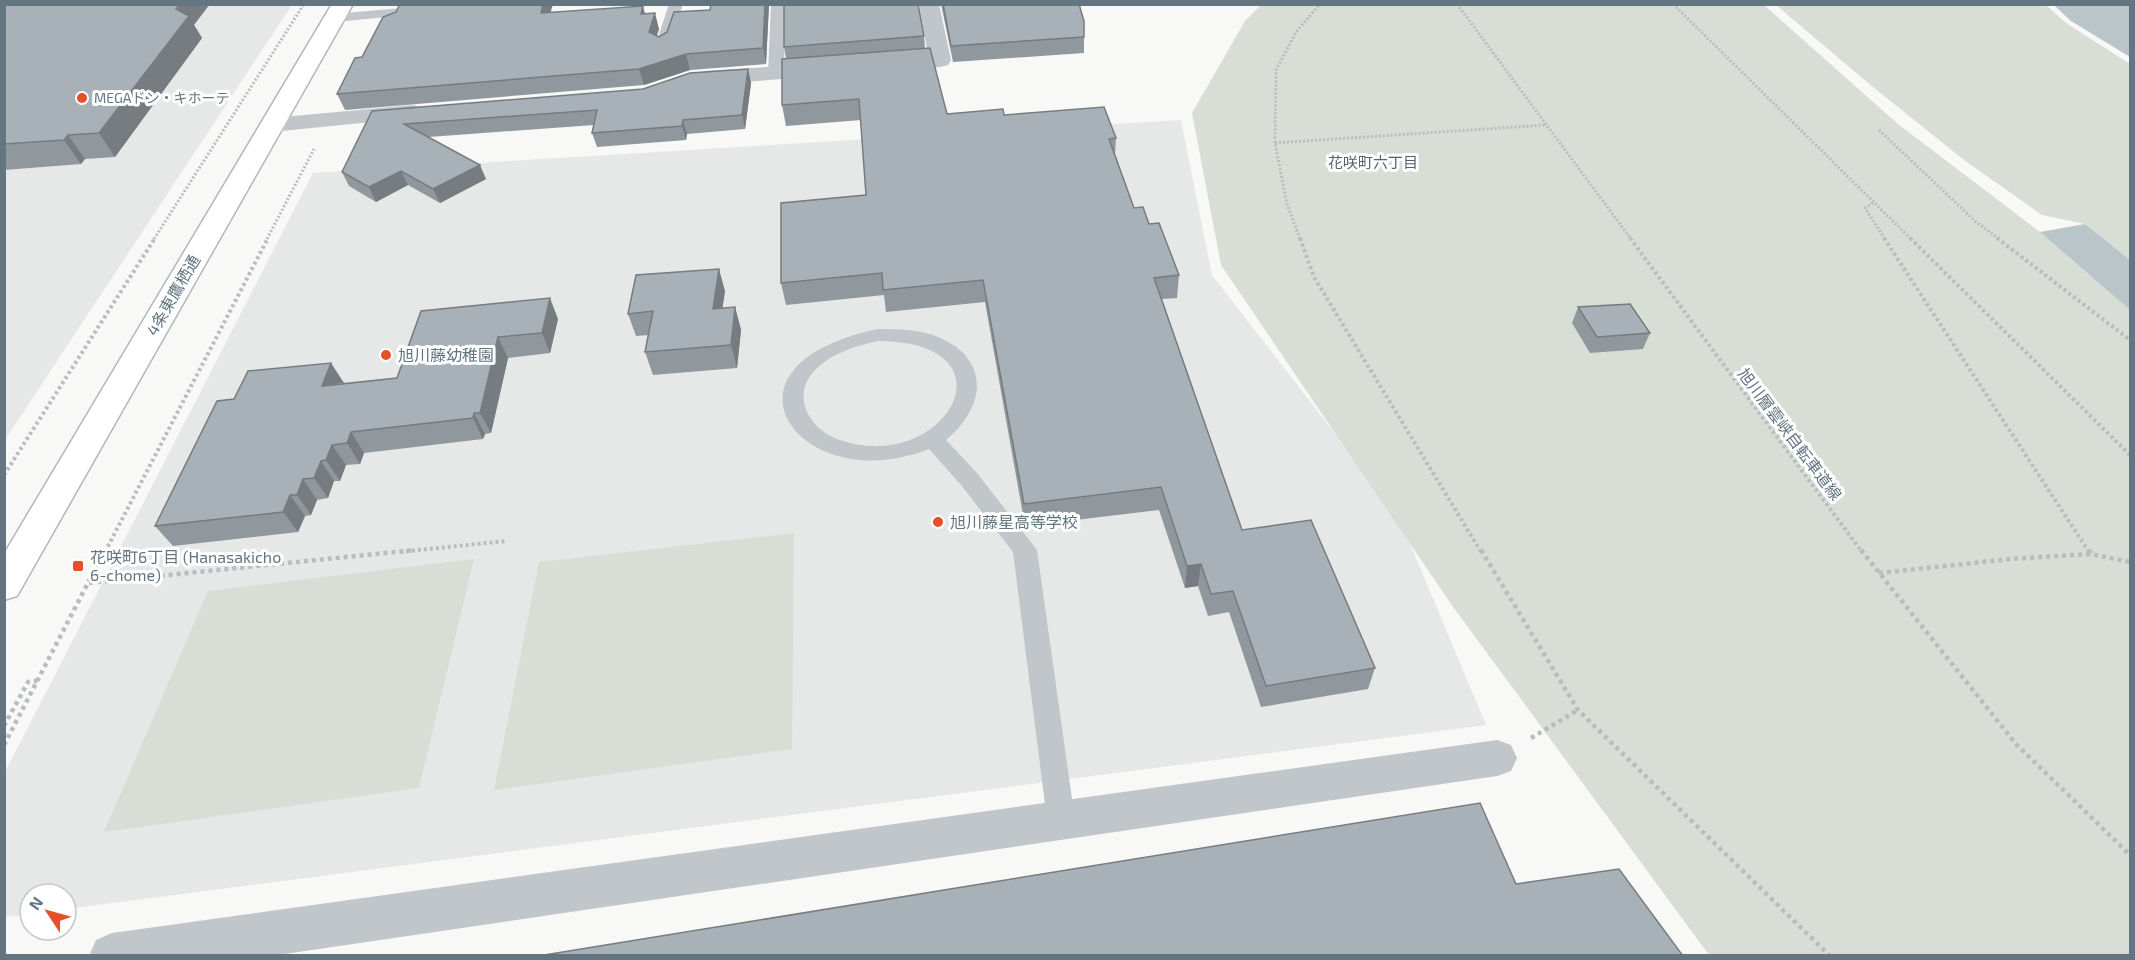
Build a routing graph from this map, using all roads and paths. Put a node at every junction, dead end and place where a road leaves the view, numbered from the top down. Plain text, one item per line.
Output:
1 (304, 4) edge
2 (676, 4) edge
3 (778, 4) edge
4 (930, 4) edge
5 (1320, 4) edge
6 (1457, 4) edge
7 (1673, 4) edge
8 (440, 9) edge
9 (339, 11) edge
10 (662, 47) edge
11 (869, 66) edge
12 (846, 68) edge
13 (776, 74) junction
14 (679, 83) edge
15 (435, 110) edge
16 (329, 119) junction
17 (272, 125) junction
18 (1545, 125) junction
19 (1879, 130) dead end
20 (1275, 143) junction
21 (1873, 203) junction
22 (2130, 340) edge
23 (932, 438) junction
24 (2130, 455) edge
25 (4, 474) edge
26 (506, 540) dead end
27 (2091, 554) junction
28 (2130, 562) edge
29 (1878, 573) junction
30 (89, 583) junction
31 (4, 585) edge
32 (38, 681) junction
33 (1578, 710) junction
34 (4, 726) edge
35 (4, 745) edge
36 (1497, 758) joint
37 (1061, 820) junction
38 (2130, 855) edge
39 (112, 956) edge
40 (1830, 956) edge

1 - 25 path
2 - 10 lane
3 - 13 lane
4 - 11 street
5 - 20 path
6 - 18 path, 旭川層雲峡自転車道線
7 - 21 path
8 - 9 lane
9 - 17 highway, 4条東鷹栖通
12 - 13 street
13 - 14 street
15 - 16 street
16 - 17 street
16 - 30 path
17 - 31 highway, 4条東鷹栖通
18 - 20 path
18 - 29 path, 旭川層雲峡自転車道線
19 - 22 path
20 - 33 path
21 - 24 path
21 - 27 path
23 - 23 lane
23 - 37 lane
26 - 30 path
27 - 28 path
27 - 29 path
29 - 38 path, 旭川層雲峡自転車道線
30 - 32 path
32 - 34 path
32 - 35 path
33 - 36 path
33 - 40 path
36 - 37 street
37 - 39 street

